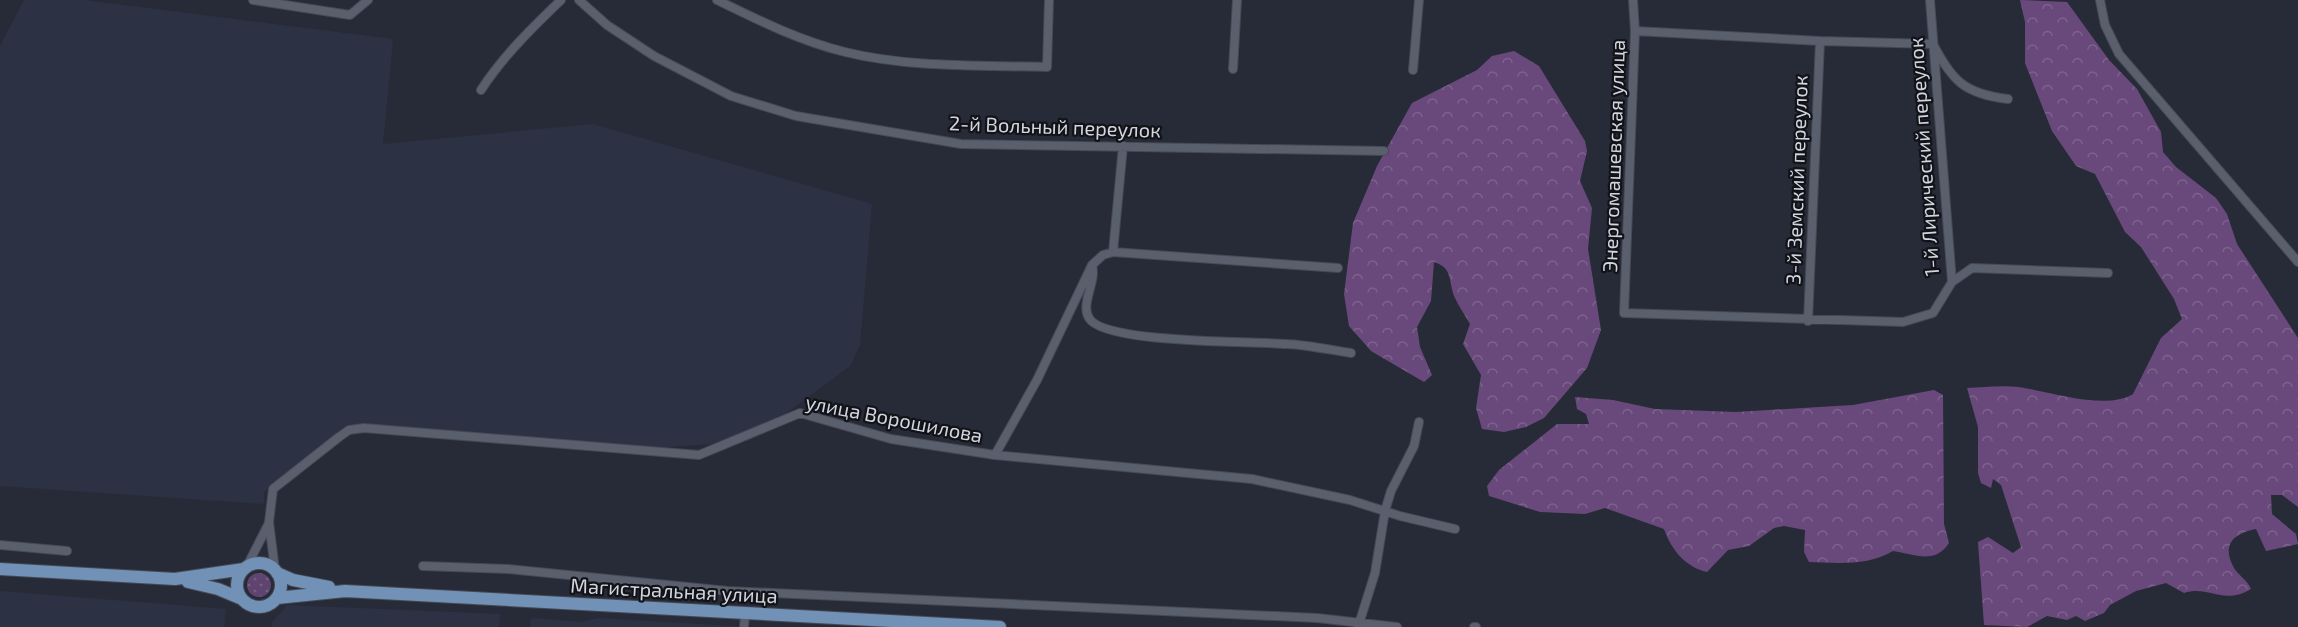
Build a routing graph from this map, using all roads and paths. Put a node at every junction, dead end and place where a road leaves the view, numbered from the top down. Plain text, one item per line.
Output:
1 (253, 0) edge
2 (368, 0) edge
3 (561, 0) edge
4 (579, 0) edge
5 (717, 0) edge
6 (1049, 0) edge
7 (1237, 0) edge
8 (1419, 0) edge
9 (1633, 0) edge
10 (1930, 0) edge
11 (2100, 0) edge
12 (1635, 30) junction
13 (1820, 41) junction
14 (1933, 44) junction
15 (1233, 69) dead end
16 (1413, 70) dead end
17 (481, 90) dead end
18 (2008, 99) dead end
19 (1123, 146) junction
20 (1384, 151) dead end
21 (1113, 252) junction
22 (2298, 262) edge
23 (1092, 265) junction
24 (1338, 268) dead end
25 (2108, 273) dead end
26 (1952, 282) junction
27 (1624, 313) joint
28 (1808, 321) junction
29 (1351, 353) dead end
30 (1419, 422) dead end
31 (995, 455) junction
32 (1385, 511) junction
33 (269, 522) junction
34 (1455, 529) dead end
35 (0, 545) edge
36 (67, 551) dead end
37 (423, 566) dead end
38 (0, 569) edge
39 (245, 569) junction
40 (276, 571) junction
41 (175, 579) junction
42 (345, 591) junction
43 (277, 598) junction
44 (243, 600) junction
45 (744, 621) edge
46 (1358, 626) edge
47 (1000, 627) edge
48 (1397, 627) edge

1 - 2 street
3 - 17 street
4 - 19 street, 2-й Вольный переулок
5 - 6 street
7 - 15 street
8 - 16 street
9 - 12 street, Энергомашевская улица
10 - 14 street, 1-й Лирический переулок
11 - 22 street
12 - 13 street
12 - 27 street, Энергомашевская улица
13 - 14 street
13 - 28 street, 3-й Земский переулок
14 - 18 street
14 - 26 street, 1-й Лирический переулок
19 - 20 street, 2-й Вольный переулок
19 - 21 street
21 - 23 street
21 - 24 street
23 - 29 street
23 - 31 street
25 - 26 street
26 - 28 street, 1-й Лирический переулок
27 - 28 street, 1-й Лирический переулок
30 - 32 street
31 - 32 street, улица Ворошилова
31 - 33 street, улица Ворошилова
32 - 34 street, улица Ворошилова
32 - 46 street
33 - 39 street
33 - 40 street
35 - 36 street
37 - 46 street
38 - 41 main road, Магистральная улица
39 - 40 main road, Магистральная улица
39 - 41 main road, Магистральная улица
39 - 44 main road
40 - 42 main road, Магистральная улица
40 - 43 main road
41 - 44 main road, Магистральная улица
42 - 43 main road, Магистральная улица
42 - 45 main road, Магистральная улица
43 - 44 main road, Магистральная улица
45 - 47 main road, Магистральная улица
46 - 48 street

